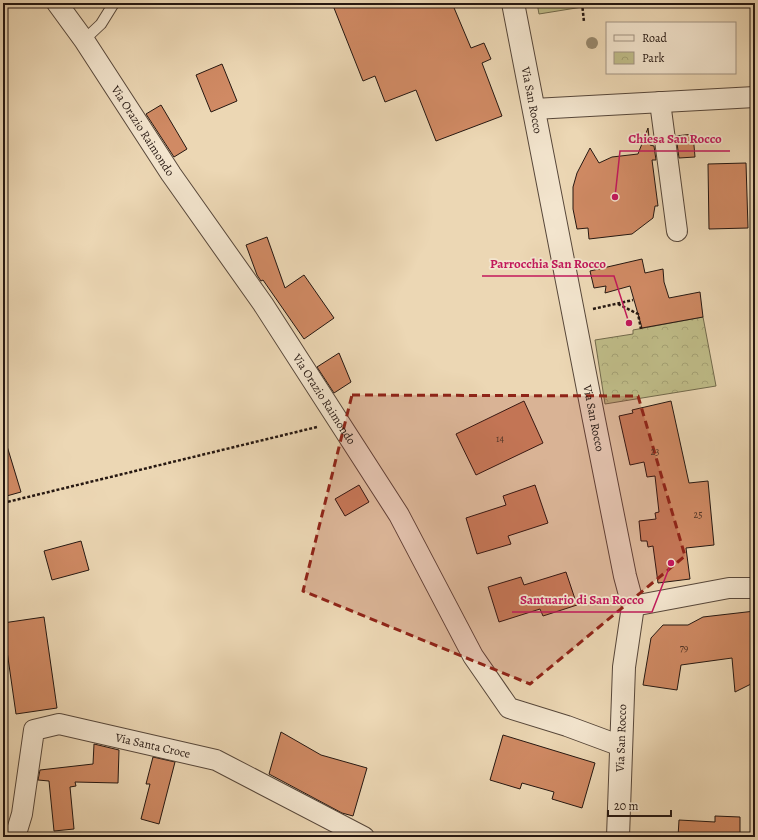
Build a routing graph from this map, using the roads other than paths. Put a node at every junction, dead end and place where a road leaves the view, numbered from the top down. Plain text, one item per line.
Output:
1 (56, 3) edge
2 (114, 3) edge
3 (513, 3) edge
4 (84, 40) junction
5 (755, 97) edge
6 (660, 102) junction
7 (534, 109) junction
8 (677, 231) dead end
9 (755, 588) edge
10 (633, 606) junction
11 (621, 746) junction
12 (15, 837) edge
13 (364, 837) edge
14 (618, 837) edge

1 - 4 street, Via Orazio Raimondo
2 - 4 lane
3 - 7 street, Via San Rocco
4 - 11 street, Via Orazio Raimondo
5 - 6 street
6 - 7 street
6 - 8 street
7 - 10 street, Via San Rocco
9 - 10 street
10 - 11 street, Via San Rocco
11 - 14 street, Via San Rocco
12 - 13 street, Via Santa Croce

